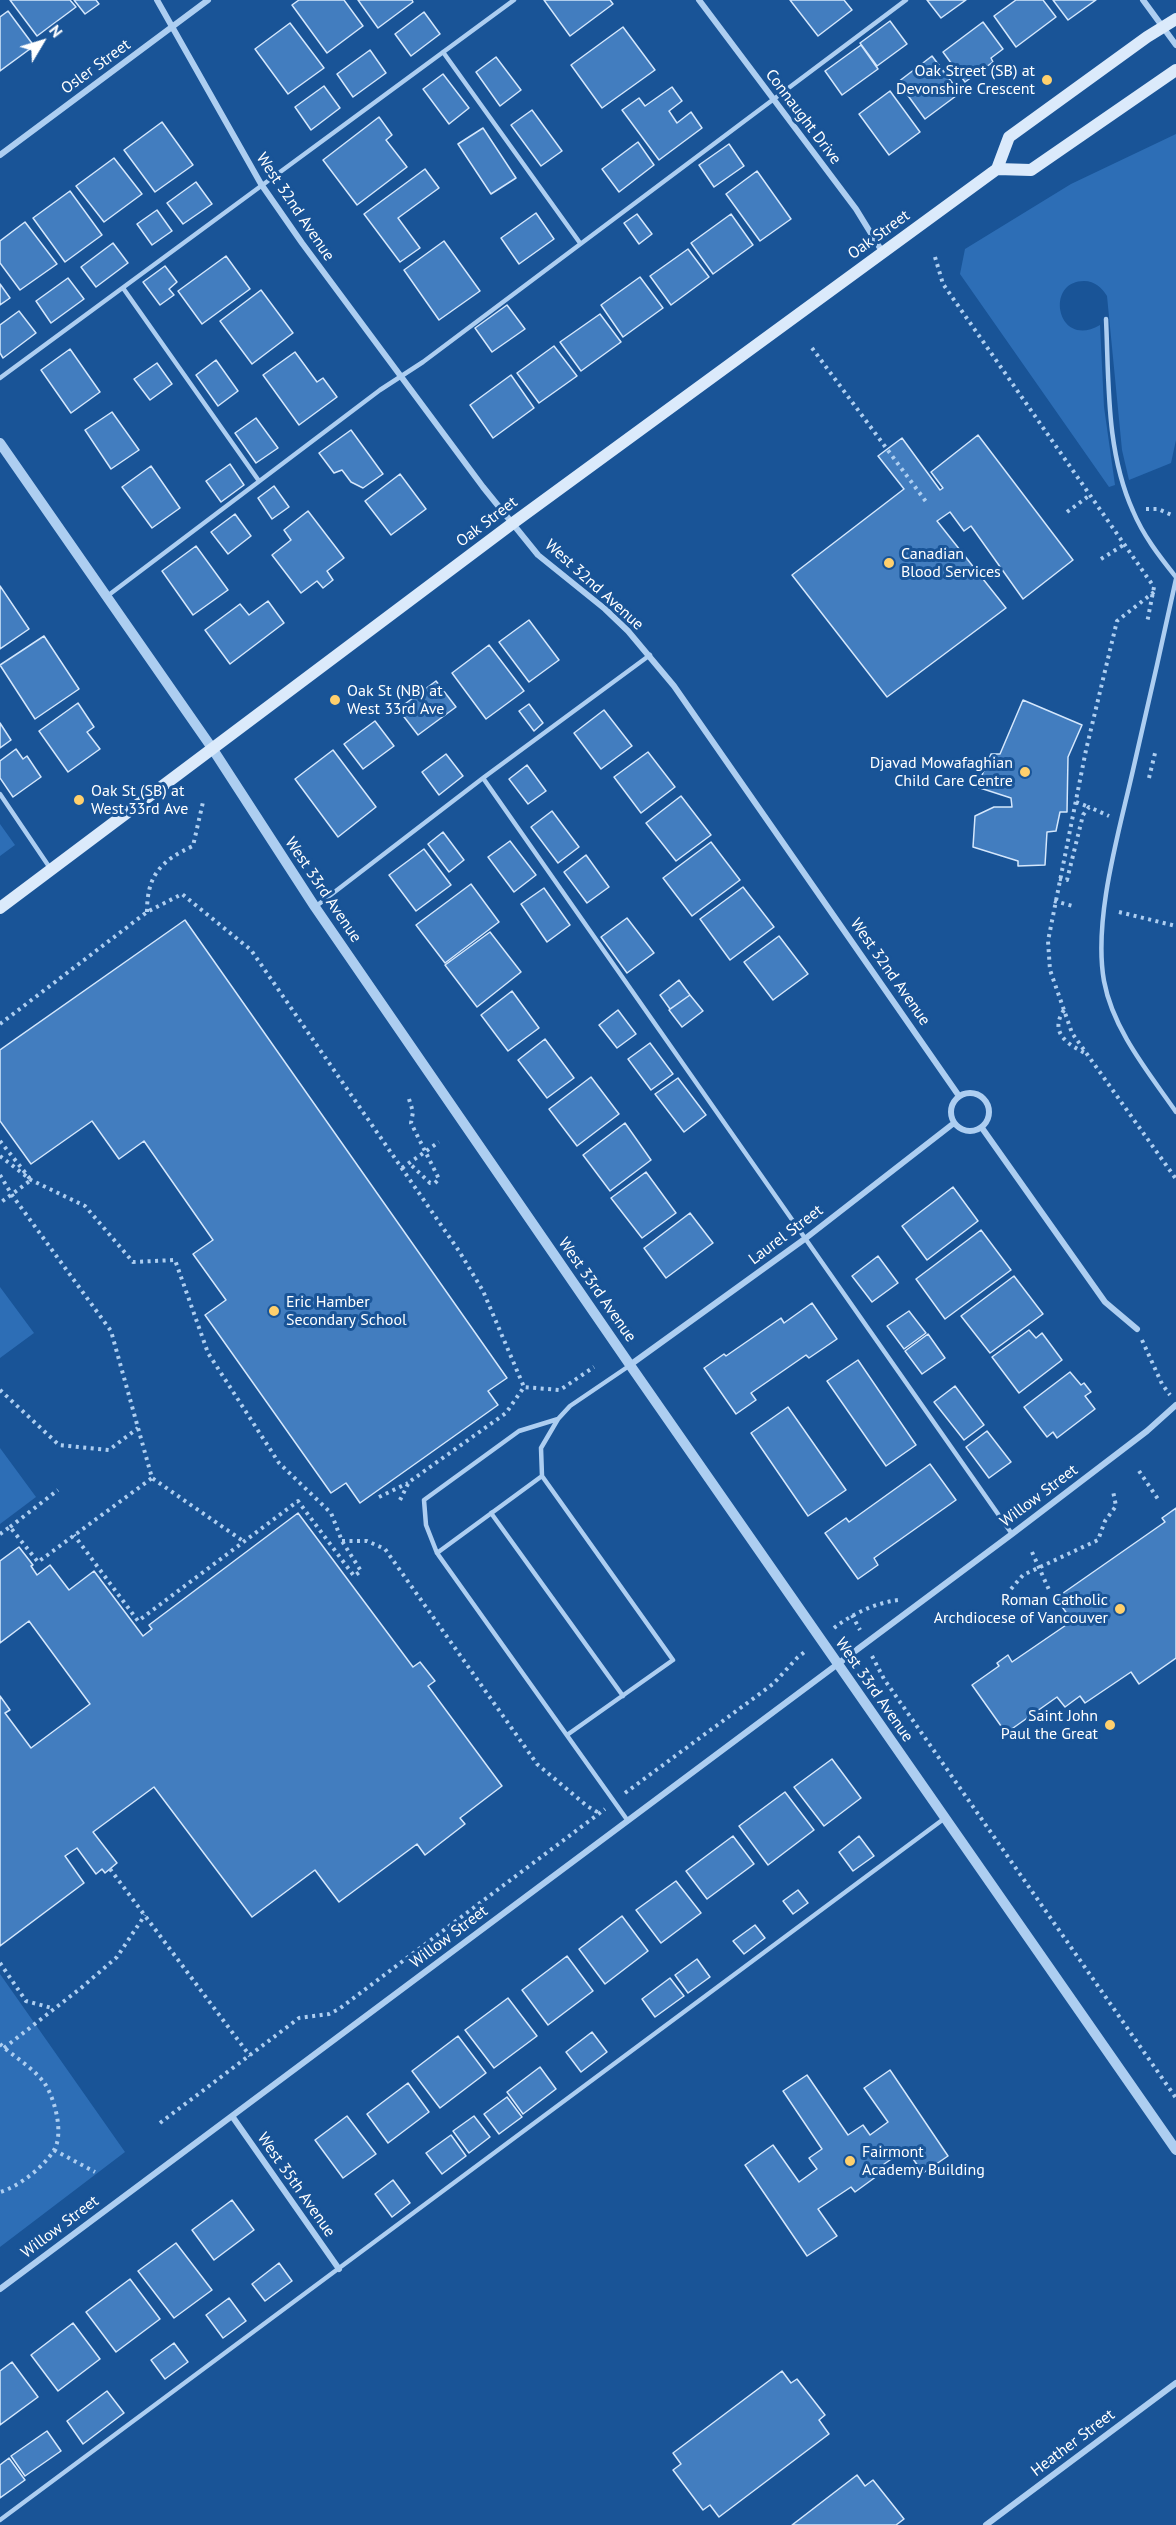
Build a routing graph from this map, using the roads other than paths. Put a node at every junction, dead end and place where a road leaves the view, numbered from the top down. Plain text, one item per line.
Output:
1 (157, 0) edge
2 (208, 0) edge
3 (514, 0) edge
4 (699, 0) edge
5 (906, 0) edge
6 (1143, 0) edge
7 (1176, 19) edge
8 (172, 27) junction
9 (1163, 28) junction
10 (1176, 45) edge
11 (443, 52) junction
12 (1176, 70) edge
13 (773, 100) junction
14 (0, 155) edge
15 (997, 169) junction
16 (261, 184) junction
17 (580, 243) junction
18 (883, 253) junction
19 (123, 288) junction
20 (1106, 319) dead end
21 (402, 377) junction
22 (0, 378) edge
23 (0, 443) edge
24 (259, 481) junction
25 (513, 523) junction
26 (1176, 578) edge
27 (106, 597) junction
28 (650, 655) junction
29 (212, 748) junction
30 (483, 778) junction
31 (0, 794) edge
32 (52, 870) junction
33 (315, 907) junction
34 (0, 908) edge
35 (959, 1096) junction
36 (1176, 1112) edge
37 (954, 1123) junction
38 (982, 1128) junction
39 (806, 1238) junction
40 (1137, 1329) road end
41 (630, 1365) junction
42 (1176, 1404) edge
43 (558, 1419) junction
44 (542, 1476) junction
45 (491, 1513) junction
46 (1012, 1534) junction
47 (437, 1553) junction
48 (838, 1664) junction
49 (623, 1696) junction
50 (567, 1736) junction
51 (945, 1818) junction
52 (628, 1821) junction
53 (232, 2116) junction
54 (1176, 2150) edge
55 (339, 2269) junction
56 (0, 2289) edge
57 (1176, 2383) edge
58 (0, 2520) edge
59 (986, 2525) edge

1 - 8 street, West 32nd Avenue
2 - 8 street, Osler Street
3 - 11 lane
4 - 13 street, Connaught Drive
5 - 13 lane
6 - 9 street
7 - 9 main road
8 - 14 street, Osler Street
8 - 16 street, West 32nd Avenue
9 - 10 street
9 - 15 main road
11 - 16 lane
11 - 17 lane
12 - 15 main road
13 - 17 lane
13 - 18 street, Connaught Drive
15 - 18 main road, Oak Street
16 - 19 lane
16 - 21 street, West 32nd Avenue
17 - 21 lane
18 - 25 main road, Oak Street
19 - 22 lane
19 - 24 lane
20 - 26 lane
21 - 24 lane
21 - 25 street, West 32nd Avenue
23 - 27 street, West 33rd Avenue
24 - 27 lane
25 - 28 street, West 32nd Avenue
25 - 29 main road, Oak Street
26 - 36 lane
27 - 29 street, West 33rd Avenue
28 - 30 lane
28 - 35 street, West 32nd Avenue
29 - 32 main road, Oak Street
29 - 33 street, West 33rd Avenue
30 - 33 lane
30 - 39 lane
31 - 32 lane
32 - 34 main road, Oak Street
33 - 41 street, West 33rd Avenue
35 - 37 street
35 - 38 street
37 - 38 street
37 - 39 street, Laurel Street
38 - 40 street
39 - 41 street, Laurel Street
39 - 46 lane
41 - 43 lane
41 - 48 street, West 33rd Avenue
42 - 46 street, Willow Street
43 - 44 lane
43 - 47 lane
44 - 45 lane
44 - 49 lane
45 - 47 lane
45 - 49 lane
46 - 48 street, Willow Street
47 - 50 lane
48 - 51 street, West 33rd Avenue
48 - 52 street, Willow Street
49 - 50 lane
50 - 52 lane
51 - 54 street, West 33rd Avenue
51 - 55 lane
52 - 53 street, Willow Street
53 - 55 street, West 35th Avenue
53 - 56 street, Willow Street
55 - 58 lane
57 - 59 street, Heather Street

